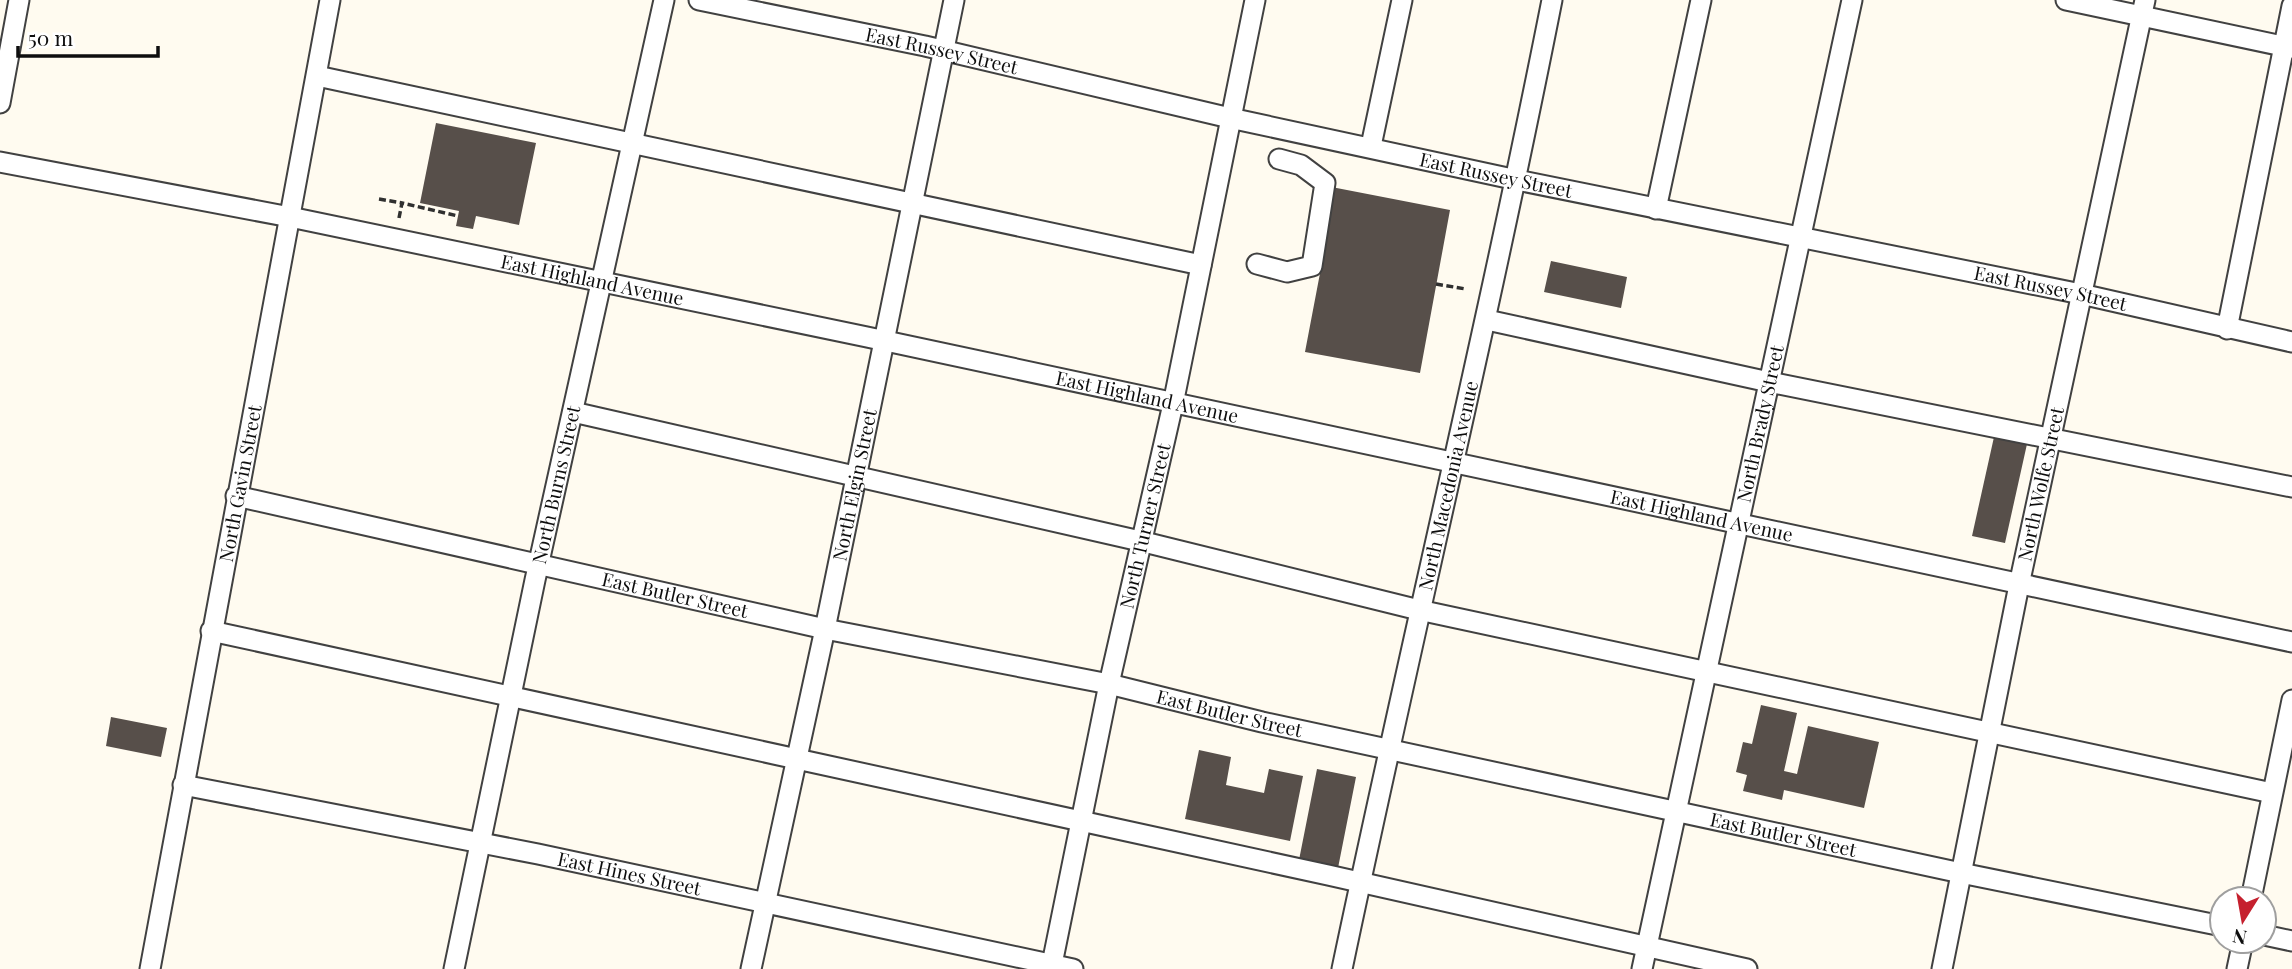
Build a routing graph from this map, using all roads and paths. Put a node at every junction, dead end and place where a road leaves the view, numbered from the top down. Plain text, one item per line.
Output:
1 (19, 0) edge
2 (330, 0) edge
3 (664, 0) edge
4 (699, 0) edge
5 (954, 0) edge
6 (1255, 0) edge
7 (1402, 0) edge
8 (1552, 0) edge
9 (1701, 0) edge
10 (1852, 0) edge
11 (2066, 0) edge
12 (2292, 6) edge
13 (2144, 8) edge
14 (2288, 47) edge
15 (943, 52) junction
16 (317, 76) junction
17 (0, 103) edge
18 (1230, 118) junction
19 (634, 143) junction
20 (1371, 146) junction
21 (1279, 159) dead end
22 (0, 162) edge
23 (1517, 180) junction
24 (379, 199) dead end
25 (402, 202) junction
26 (913, 202) junction
27 (1656, 209) junction
28 (458, 216) dead end
29 (290, 217) junction
30 (399, 218) dead end
31 (1799, 237) junction
32 (1257, 264) dead end
33 (1201, 265) junction
34 (602, 282) junction
35 (1436, 284) dead end
36 (1466, 289) dead end
37 (2081, 294) junction
38 (1487, 320) junction
39 (2227, 329) junction
40 (884, 340) junction
41 (2292, 342) edge
42 (1769, 382) junction
43 (1173, 404) junction
44 (573, 412) junction
45 (2053, 438) junction
46 (1454, 464) junction
47 (855, 479) junction
48 (2292, 486) edge
49 (236, 496) junction
50 (1737, 524) junction
51 (1140, 541) junction
52 (539, 565) junction
53 (2019, 585) junction
54 (1419, 610) junction
55 (825, 629) junction
56 (211, 631) junction
57 (2292, 642) edge
58 (1707, 669) junction
59 (1109, 684) junction
60 (510, 698) junction
61 (2292, 700) edge
62 (1990, 730) junction
63 (1390, 749) junction
64 (796, 759) junction
65 (183, 785) junction
66 (2272, 793) junction
67 (1676, 812) junction
68 (1080, 823) junction
69 (479, 843) junction
70 (1961, 873) junction
71 (1360, 881) junction
72 (2254, 885) edge
73 (765, 904) junction
74 (2208, 923) edge
75 (1647, 946) junction
76 (1052, 966) edge
77 (150, 969) edge
78 (454, 969) edge
79 (751, 969) edge
80 (1073, 969) edge
81 (1342, 969) edge
82 (1642, 969) edge
83 (1746, 969) edge
84 (1942, 969) edge

1 - 17 street
2 - 16 street, North Gavin Street
3 - 19 street, North Burns Street
4 - 15 street, East Russey Street
5 - 15 street, North Elgin Street
6 - 18 street, North Turner Street
7 - 20 street
8 - 23 street, North Macedonia Avenue
9 - 27 street
10 - 31 street, North Brady Street
11 - 13 street
12 - 14 street
13 - 14 street
13 - 37 street, North Wolfe Street
14 - 39 street
15 - 18 street, East Russey Street
15 - 26 street, North Elgin Street
16 - 19 street
16 - 29 street, North Gavin Street
18 - 20 street, East Russey Street
18 - 33 street, North Turner Street
19 - 26 street
19 - 34 street, North Burns Street
20 - 23 street, East Russey Street
21 - 32 street
22 - 29 street, East Highland Avenue
23 - 27 street, East Russey Street
23 - 38 street, North Macedonia Avenue
24 - 25 path
25 - 28 path
25 - 30 path
26 - 33 street
26 - 40 street, North Elgin Street
27 - 31 street, East Russey Street
29 - 34 street, East Highland Avenue
29 - 49 street, North Gavin Street
31 - 37 street, East Russey Street
31 - 42 street, North Brady Street
33 - 43 street, North Turner Street
34 - 40 street, East Highland Avenue
34 - 44 street, North Burns Street
35 - 36 path
37 - 39 street, East Russey Street
37 - 45 street, North Wolfe Street
38 - 42 street
38 - 46 street, North Macedonia Avenue
39 - 41 street, East Russey Street
40 - 43 street, East Highland Avenue
40 - 47 street, North Elgin Street
42 - 45 street
42 - 50 street, North Brady Street
43 - 46 street, East Highland Avenue
43 - 51 street, North Turner Street
44 - 47 street
44 - 52 street, North Burns Street
45 - 48 street
45 - 53 street, North Wolfe Street
46 - 50 street, East Highland Avenue
46 - 54 street, North Macedonia Avenue
47 - 51 street
47 - 55 street, North Elgin Street
49 - 52 street, East Butler Street
49 - 56 street, North Gavin Street
50 - 53 street, East Highland Avenue
50 - 58 street, North Brady Street
51 - 54 street
51 - 59 street, North Turner Street
52 - 55 street, East Butler Street
52 - 60 street, North Burns Street
53 - 57 street, East Highland Avenue
53 - 62 street, North Wolfe Street
54 - 58 street
54 - 63 street, North Macedonia Avenue
55 - 59 street, East Butler Street
55 - 64 street, North Elgin Street
56 - 60 street
56 - 65 street, North Gavin Street
58 - 62 street
58 - 67 street, North Brady Street
59 - 63 street, East Butler Street
59 - 68 street, North Turner Street
60 - 64 street
60 - 69 street, North Burns Street
61 - 66 street
62 - 66 street
62 - 70 street, North Wolfe Street
63 - 67 street, East Butler Street
63 - 71 street, North Macedonia Avenue
64 - 68 street
64 - 73 street, North Elgin Street
65 - 69 street, East Hines Street
65 - 77 street, North Gavin Street
66 - 72 street
67 - 70 street, East Butler Street
67 - 75 street, North Brady Street
68 - 71 street
68 - 76 street, North Turner Street
69 - 73 street, East Hines Street
69 - 78 street, North Burns Street
70 - 74 street, East Butler Street
70 - 84 street, North Wolfe Street
71 - 75 street
71 - 81 street, North Macedonia Avenue
73 - 76 street, East Hines Street
73 - 79 street, North Elgin Street
75 - 82 street, North Brady Street
75 - 83 street
76 - 80 street, East Hines Street

